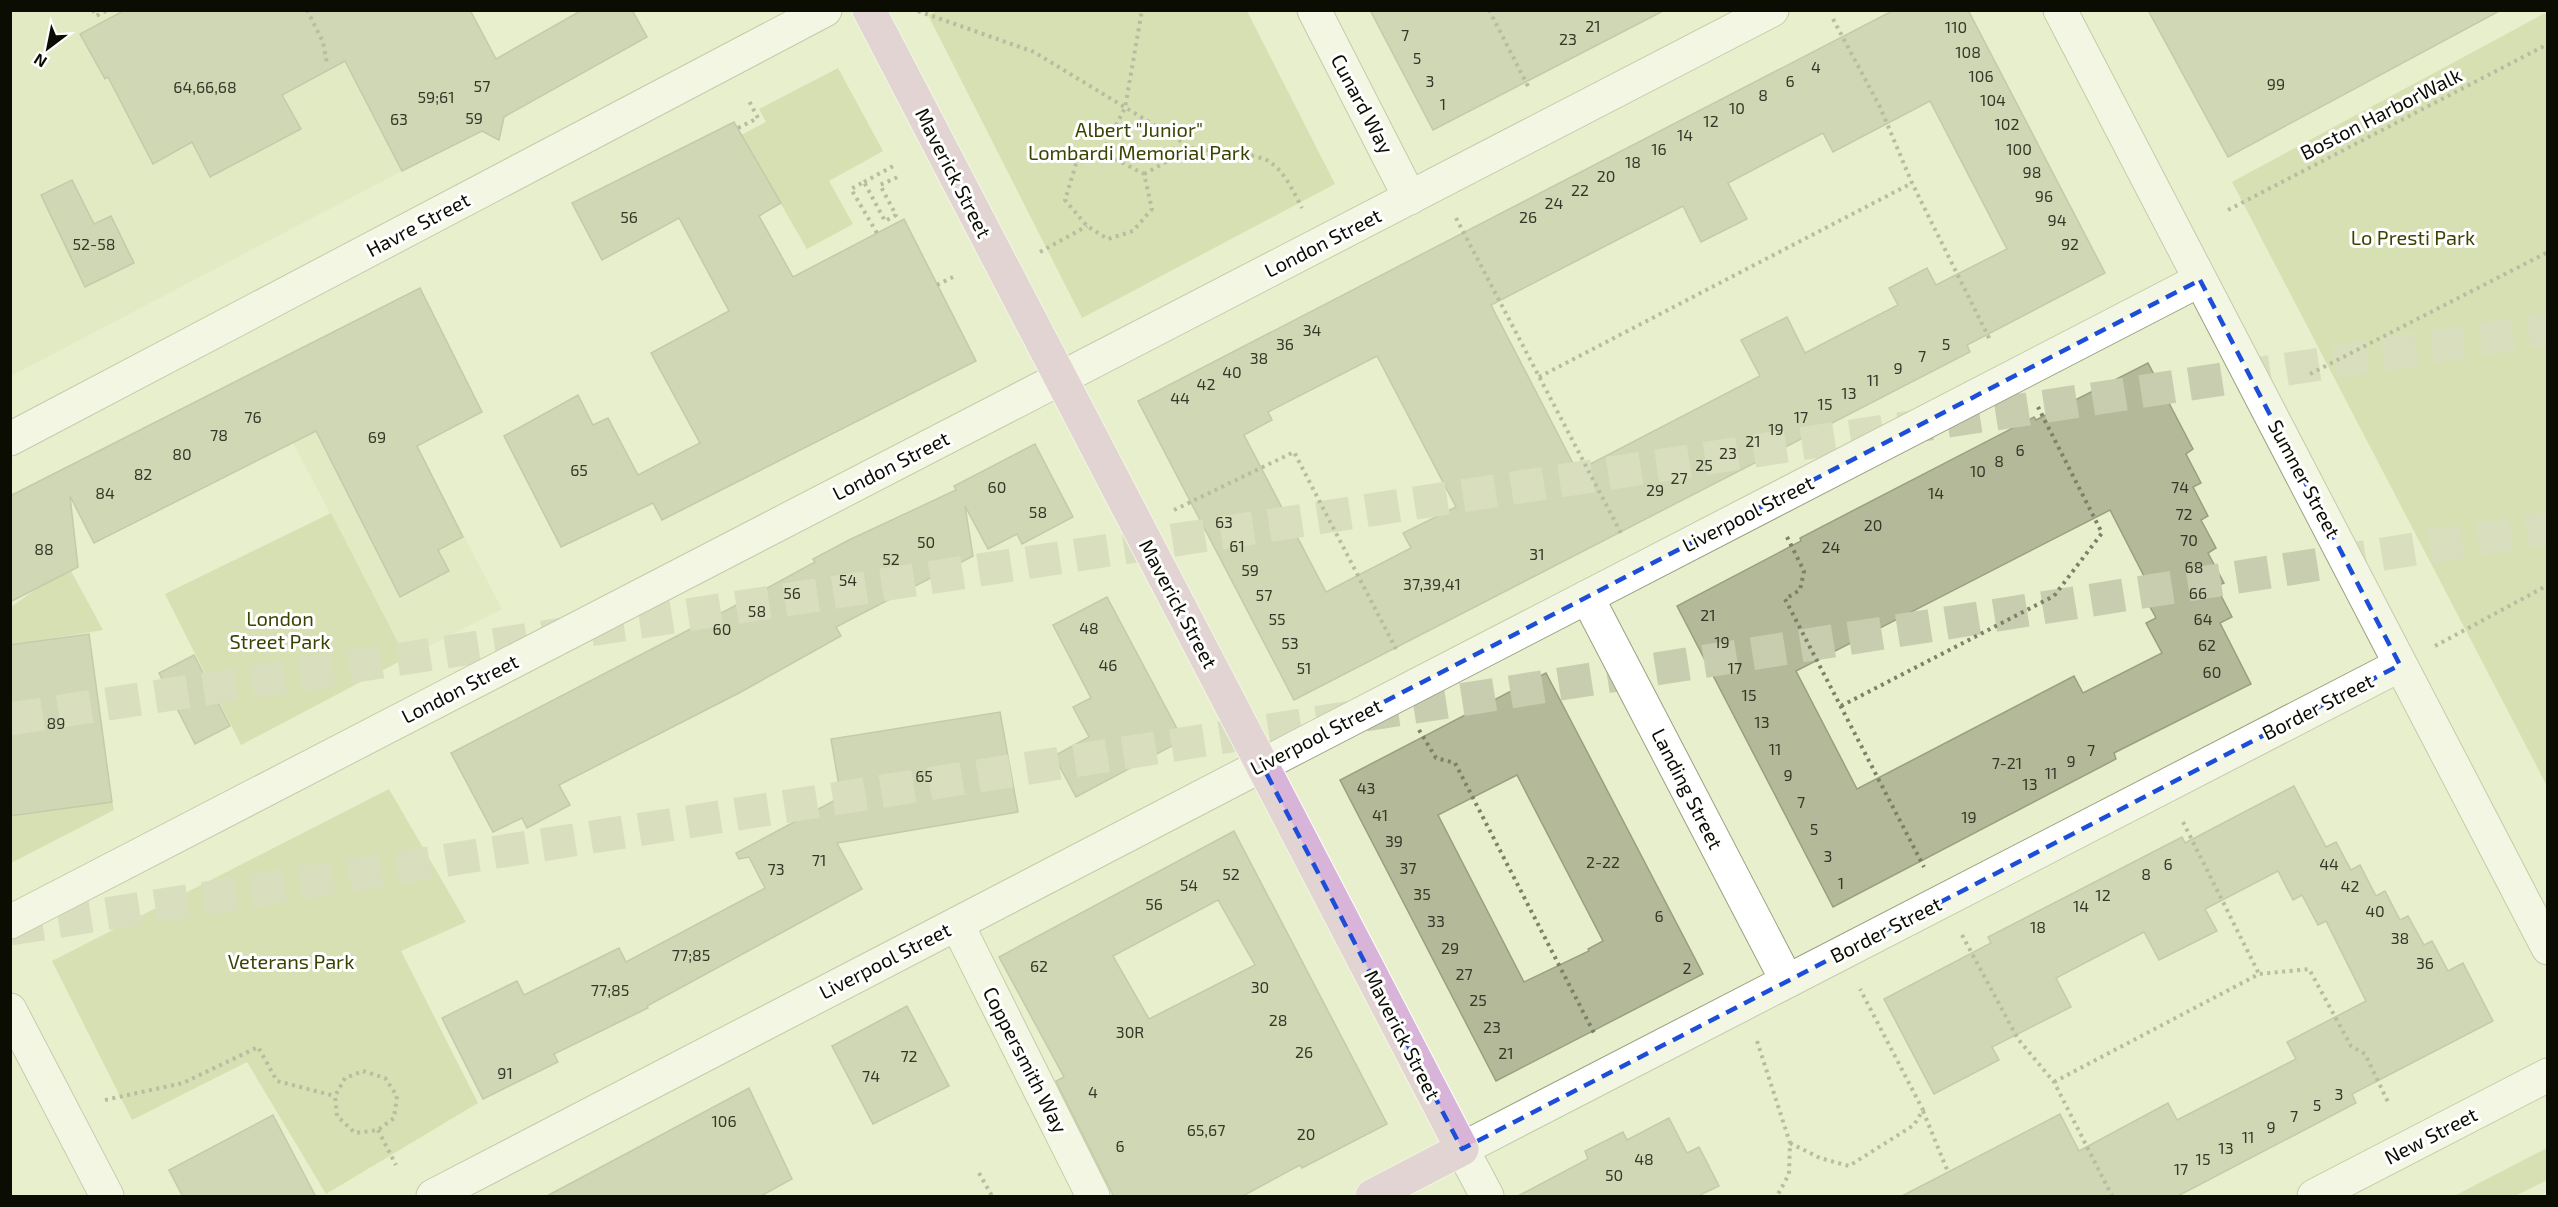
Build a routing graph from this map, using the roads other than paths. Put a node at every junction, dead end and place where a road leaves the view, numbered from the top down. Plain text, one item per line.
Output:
1 (825, 10) edge
2 (869, 10) edge
3 (1314, 10) edge
4 (1772, 10) edge
5 (2060, 10) edge
6 (1410, 198) junction
7 (2200, 280) junction
8 (1060, 378) junction
9 (10, 439) edge
10 (1587, 597) junction
11 (2400, 665) junction
12 (1262, 765) junction
13 (10, 922) edge
14 (957, 924) junction
15 (2547, 948) edge
16 (1787, 981) junction
17 (10, 1010) edge
18 (2547, 1075) edge
19 (1462, 1149) junction
20 (107, 1197) edge
21 (433, 1197) edge
22 (1093, 1197) edge
23 (1372, 1197) edge
24 (1487, 1197) edge
25 (2314, 1197) edge

1 - 9 street, Havre Street
2 - 8 main road, Maverick Street
3 - 6 street, Cunard Way
4 - 6 street, London Street
5 - 7 street, Sumner Street
6 - 8 street, London Street
7 - 10 street, Liverpool Street
7 - 11 street, Sumner Street
8 - 12 main road, Maverick Street
8 - 13 street, London Street
10 - 12 street, Liverpool Street
10 - 16 street, Landing Street
11 - 15 street, Sumner Street
11 - 16 street, Border Street
12 - 14 street, Liverpool Street
12 - 19 main road, Maverick Street
14 - 21 street, Liverpool Street
14 - 22 street, Coppersmith Way
16 - 19 street, Border Street
17 - 20 street
18 - 25 street, New Street
19 - 23 main road, Border Street
19 - 24 street, Maverick Street

